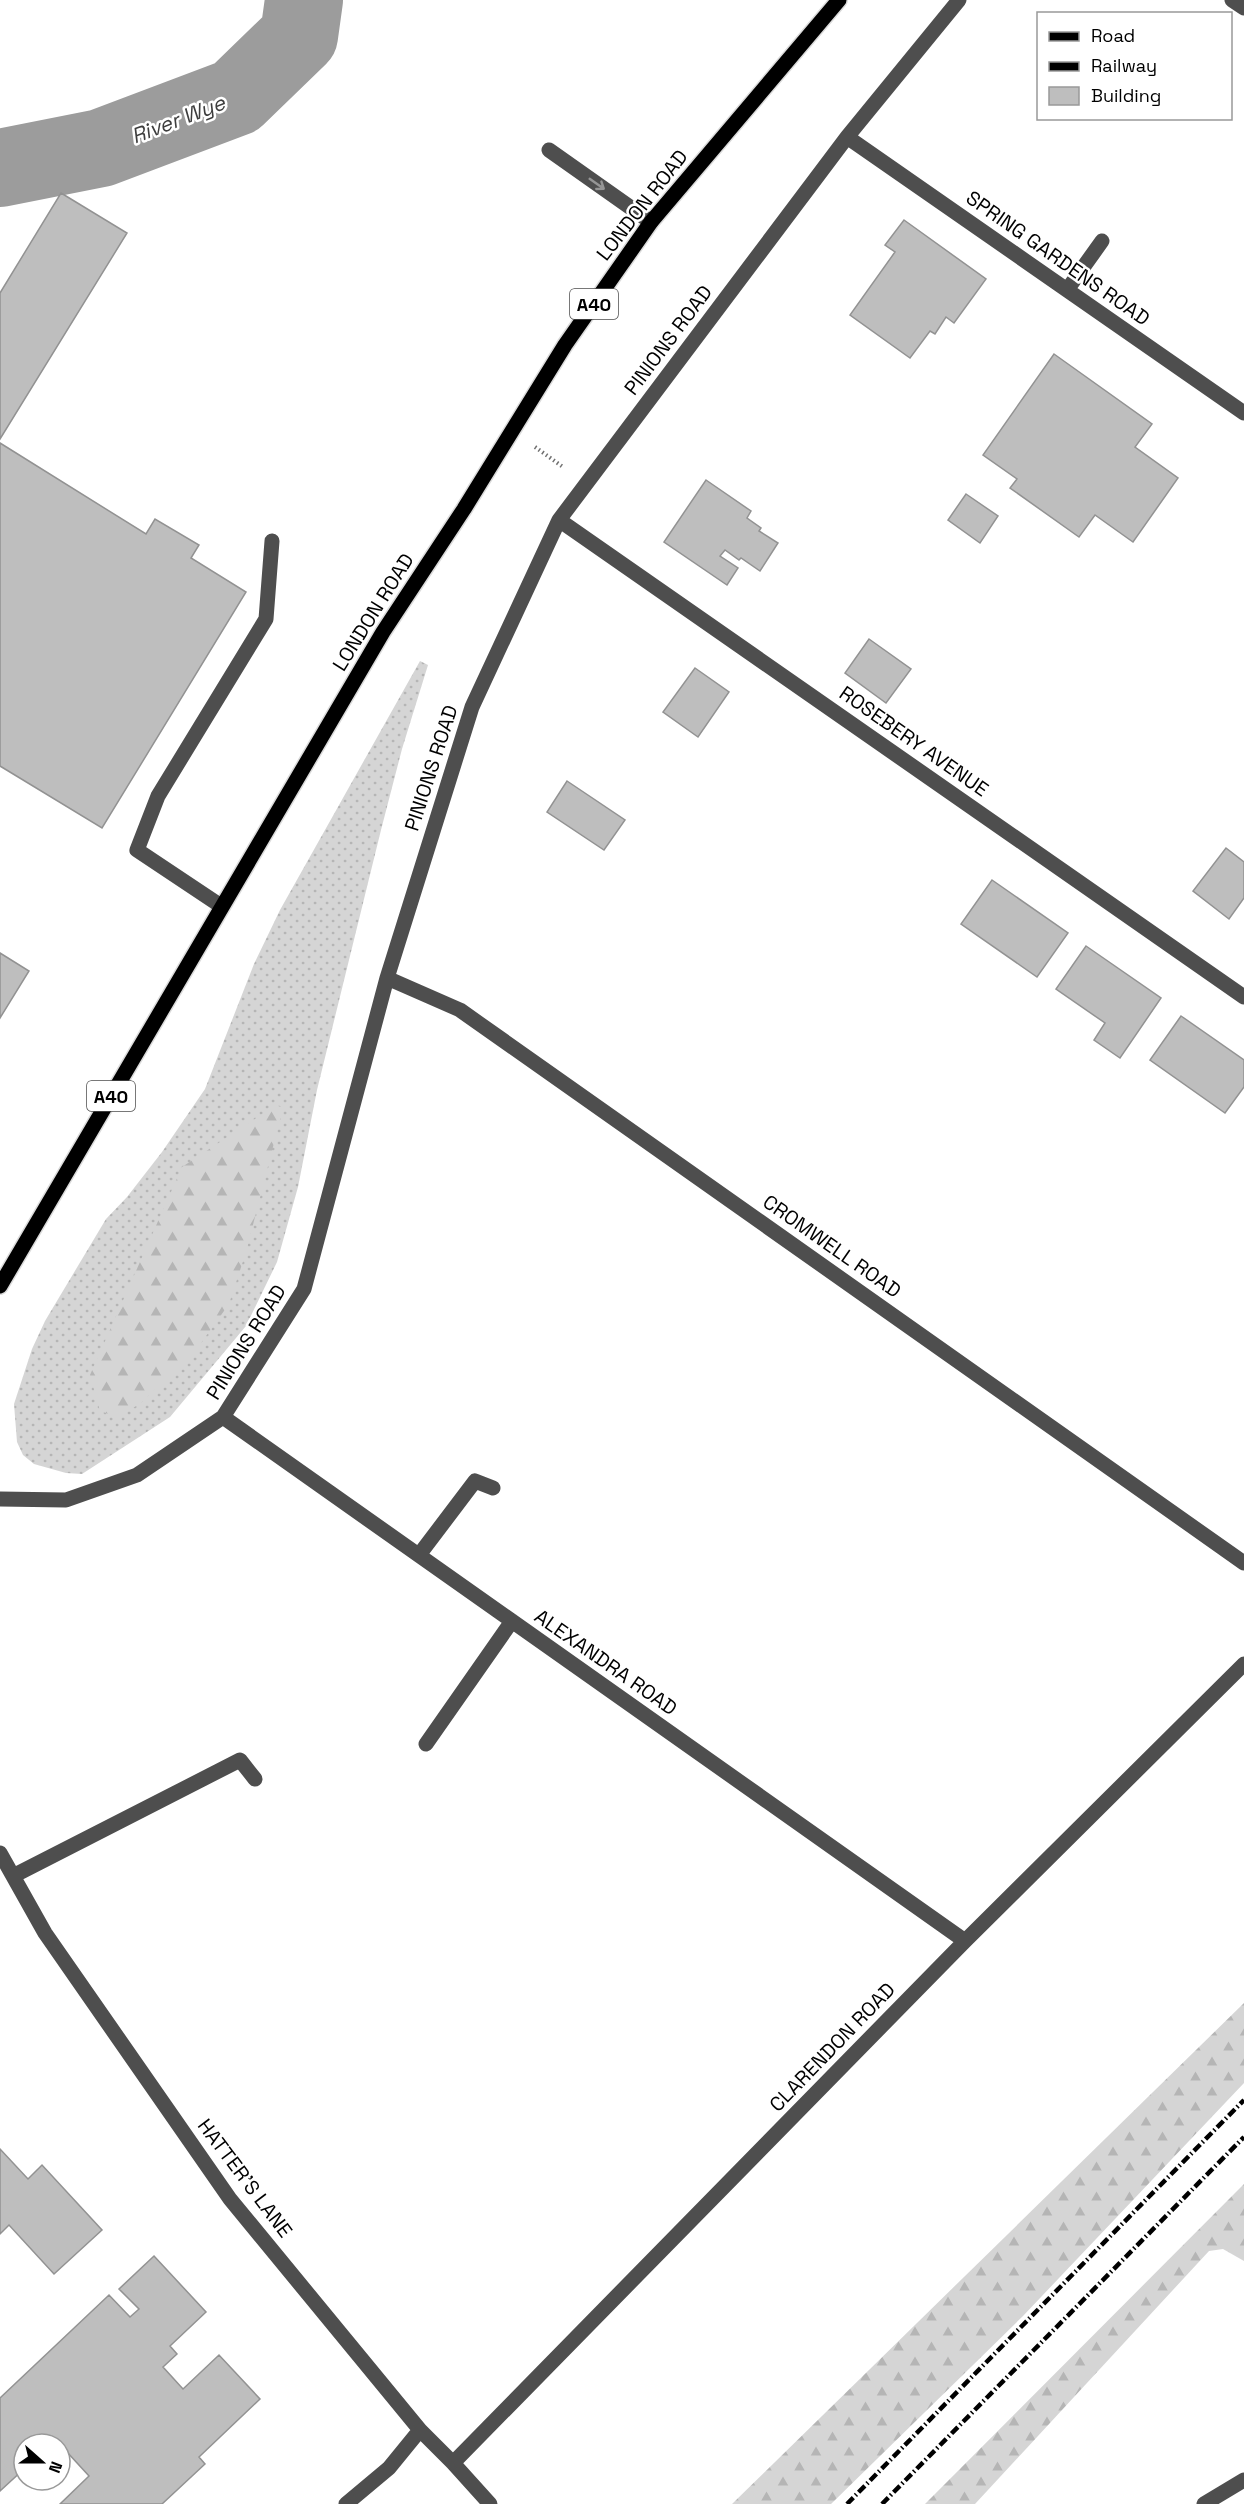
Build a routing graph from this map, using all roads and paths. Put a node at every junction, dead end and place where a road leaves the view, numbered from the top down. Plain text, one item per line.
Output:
1 (839, 0) edge
2 (959, 0) edge
3 (1232, 0) edge
4 (1244, 9) edge
5 (847, 137) junction
6 (549, 150) dead end
7 (651, 222) junction
8 (1102, 241) dead end
9 (1067, 290) junction
10 (1244, 414) edge
11 (513, 431) junction
12 (586, 484) junction
13 (559, 520) junction
14 (272, 542) dead end
15 (221, 906) junction
16 (387, 978) junction
17 (1244, 997) edge
18 (0, 1286) edge
19 (223, 1417) junction
20 (493, 1488) dead end
21 (0, 1499) edge
22 (419, 1556) junction
23 (1244, 1563) edge
24 (512, 1621) junction
25 (1244, 1664) edge
26 (426, 1743) dead end
27 (255, 1779) dead end
28 (0, 1853) edge
29 (13, 1876) junction
30 (965, 1941) junction
31 (420, 2430) junction
32 (453, 2463) junction
33 (1244, 2480) edge
34 (346, 2504) edge
35 (490, 2504) edge
36 (1204, 2504) edge

1 - 7 main road, LONDON ROAD / A40
2 - 5 street, PINIONS ROAD
3 - 4 street
5 - 9 street, SPRING GARDENS ROAD
5 - 12 street, PINIONS ROAD
6 -> 7 street
7 - 11 main road, LONDON ROAD / A40
8 - 9 street
9 - 10 street, SPRING GARDENS ROAD
11 - 12 path
11 - 15 main road, LONDON ROAD / A40
12 - 13 street, PINIONS ROAD
13 - 16 street, PINIONS ROAD
13 - 17 street, ROSEBERY AVENUE
14 - 15 street
15 - 18 main road, LONDON ROAD / A40
16 - 19 street, PINIONS ROAD
16 - 23 street, CROMWELL ROAD
19 - 21 street, PINIONS ROAD
19 - 22 street, ALEXANDRA ROAD
20 - 22 street
22 - 24 street, ALEXANDRA ROAD
24 - 26 street
24 - 30 street, ALEXANDRA ROAD
25 - 30 street, CLARENDON ROAD
27 - 29 street
28 - 29 street, HATTER'S LANE
29 - 31 street, HATTER'S LANE
30 - 32 street, CLARENDON ROAD
31 - 32 street, HATTER'S LANE
31 - 34 street
32 - 35 street, HATTER'S LANE
33 - 36 street

